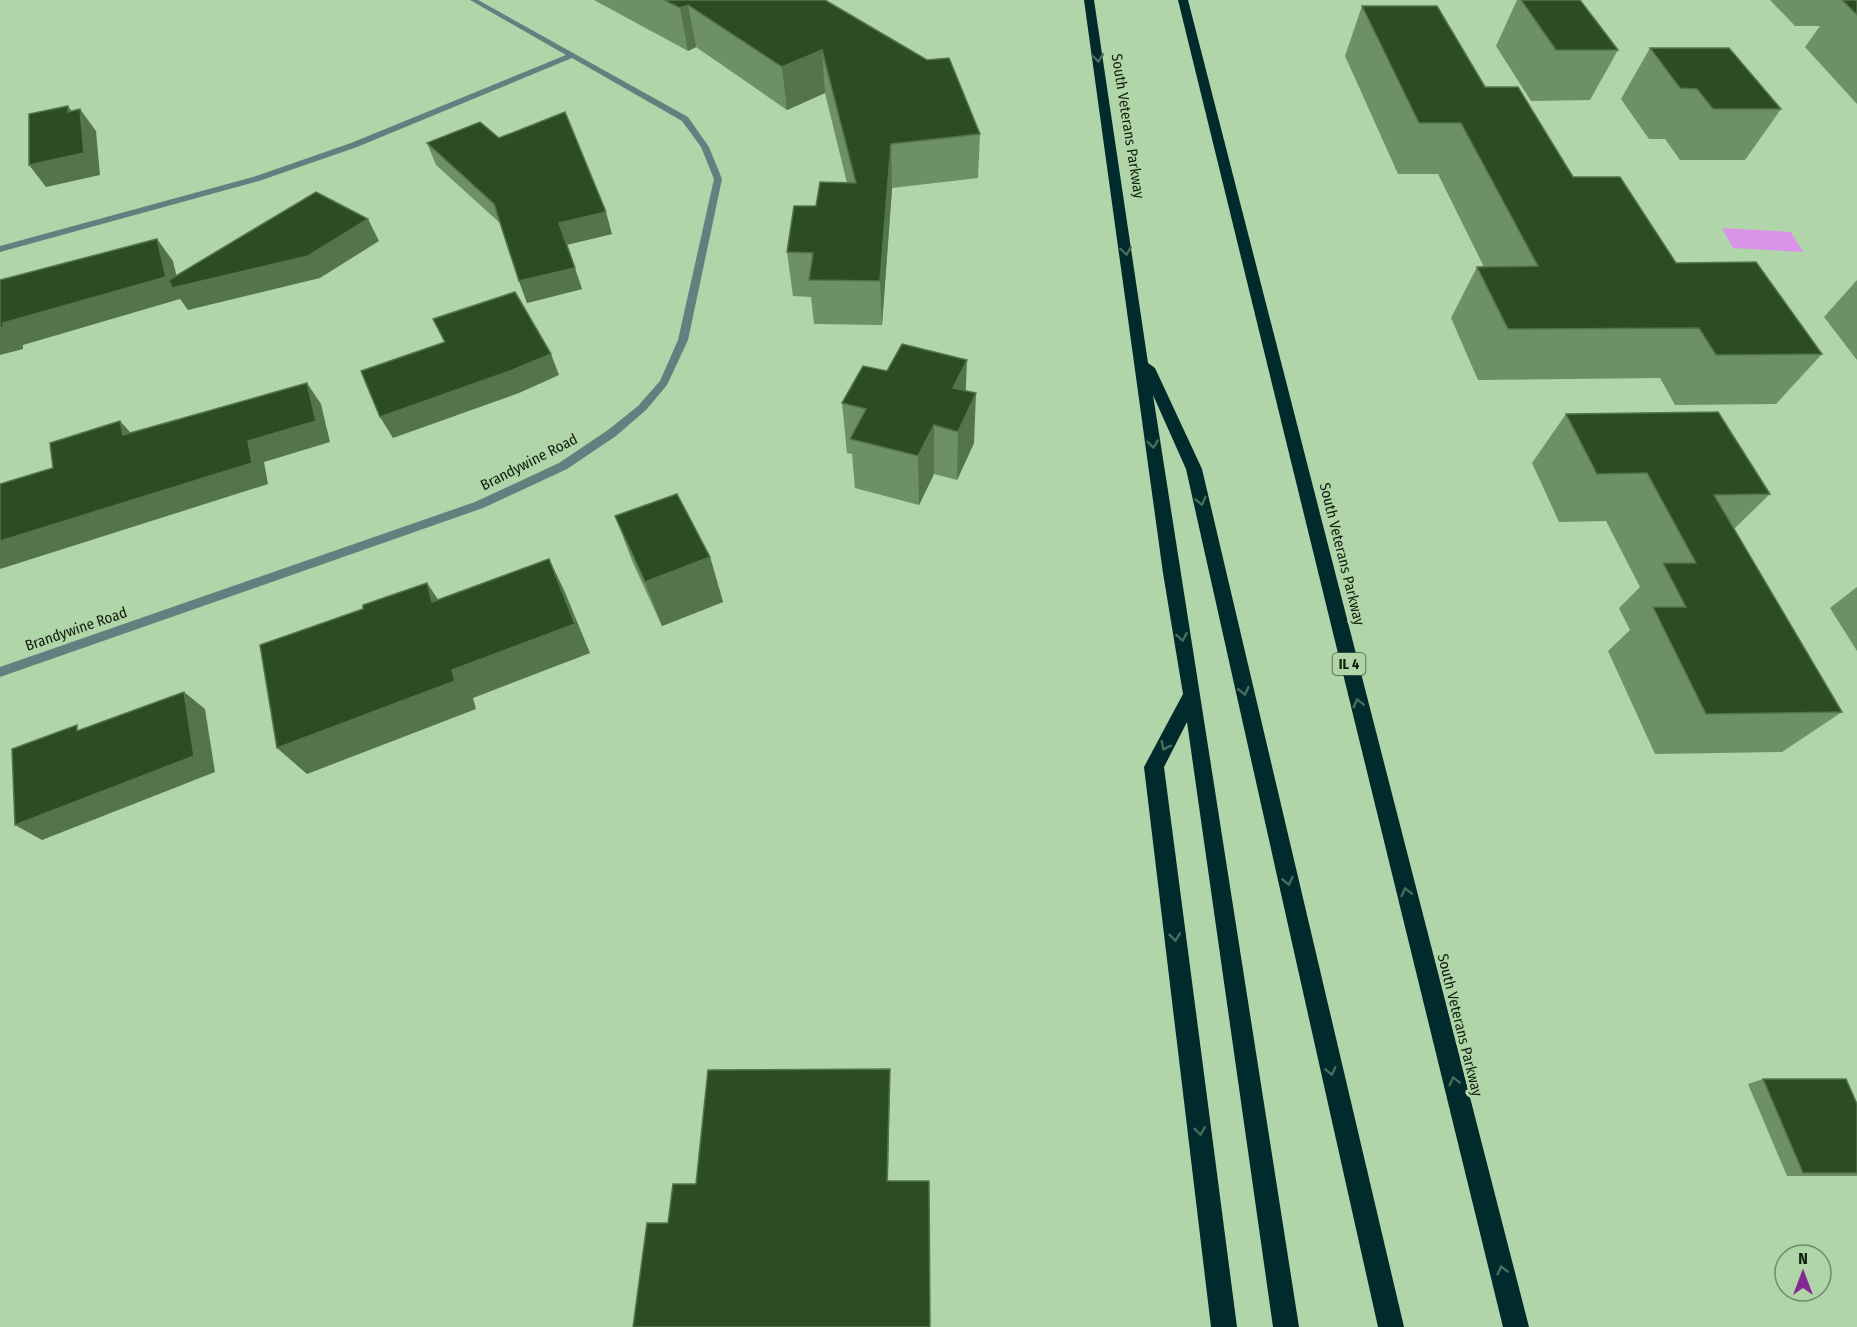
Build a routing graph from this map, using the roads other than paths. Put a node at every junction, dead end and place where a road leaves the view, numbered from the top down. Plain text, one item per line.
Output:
1 (473, 0) edge
2 (1089, 0) edge
3 (1183, 0) edge
4 (571, 56) junction
5 (0, 249) edge
6 (1140, 350) junction
7 (0, 672) edge
8 (1192, 694) junction
9 (1224, 1327) edge
10 (1286, 1327) edge
11 (1391, 1327) edge
12 (1516, 1327) edge

1 - 4 street, Brandywine Road
2 -> 6 highway, South Veterans Parkway
12 -> 3 highway, South Veterans Parkway / IL 4
4 - 5 street
4 - 7 street, Brandywine Road
6 -> 8 highway, South Veterans Parkway
6 -> 11 highway
8 -> 9 highway
8 - 10 highway, South Veterans Parkway

